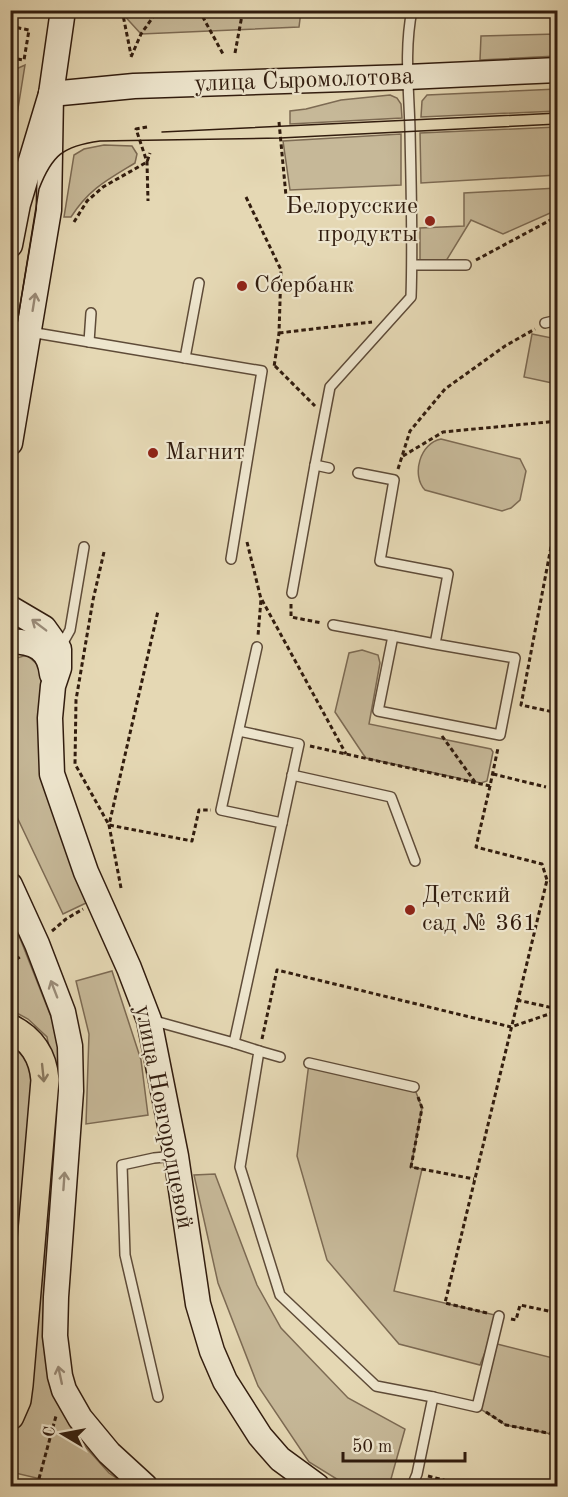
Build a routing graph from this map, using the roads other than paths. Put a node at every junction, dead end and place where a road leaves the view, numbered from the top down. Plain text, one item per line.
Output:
1 (63, 10) edge
2 (331, 10) edge
3 (371, 10) edge
4 (412, 10) edge
5 (558, 70) edge
6 (407, 77) junction
7 (51, 94) junction
8 (10, 245) edge
9 (412, 265) junction
10 (466, 265) road end
11 (199, 283) dead end
12 (91, 313) dead end
13 (558, 320) edge
14 (545, 323) road end
15 (30, 332) junction
16 (89, 342) junction
17 (185, 358) junction
18 (10, 443) edge
19 (315, 465) junction
20 (329, 468) dead end
21 (358, 473) dead end
22 (84, 548) dead end
23 (231, 560) dead end
24 (292, 593) road end
25 (77, 597) junction
26 (88, 599) dead end
27 (10, 608) edge
28 (333, 625) road end
29 (393, 636) junction
30 (10, 641) edge
31 (435, 644) junction
32 (257, 647) dead end
33 (59, 650) junction
34 (53, 686) junction
35 (239, 731) junction
36 (292, 776) junction
37 (282, 823) junction
38 (415, 861) dead end
39 (10, 885) edge
40 (148, 1020) junction
41 (10, 1028) edge
42 (234, 1043) junction
43 (259, 1051) junction
44 (280, 1057) dead end
45 (309, 1063) dead end
46 (414, 1087) road end
47 (176, 1156) junction
48 (499, 1316) road end
49 (158, 1397) dead end
50 (433, 1397) junction
51 (10, 1416) edge
52 (145, 1486) edge
53 (317, 1486) edge
54 (412, 1486) edge

1 - 7 street
2 - 3 lane
4 - 6 lane
5 - 6 street, улица Сыромолотова
6 - 7 street, улица Сыромолотова
6 - 9 lane
7 - 8 street
15 -> 7 street
9 - 10 lane
9 - 19 lane
11 - 17 lane
12 - 16 lane
13 - 14 lane
15 - 16 lane
15 - 18 street
16 - 17 lane
17 - 23 lane
19 - 20 lane
19 - 24 lane
21 - 31 lane
22 - 25 lane
25 - 26 lane
25 - 33 lane
33 -> 27 street
28 - 29 lane
29 - 31 lane
29 - 31 lane
30 - 34 street, улица Новгородцевой
32 - 35 lane
33 - 34 street, улица Новгородцевой
34 - 40 street, улица Новгородцевой
35 - 36 lane
35 - 37 lane
36 - 37 lane
36 - 38 lane
37 - 42 lane
52 -> 39 street
40 - 42 lane
40 - 47 street, улица Новгородцевой
41 -> 51 main road
42 - 43 lane
43 - 44 lane
43 - 50 lane
45 - 46 lane
47 - 49 lane
47 - 53 street, улица Новгородцевой
48 - 50 lane
50 - 54 lane

